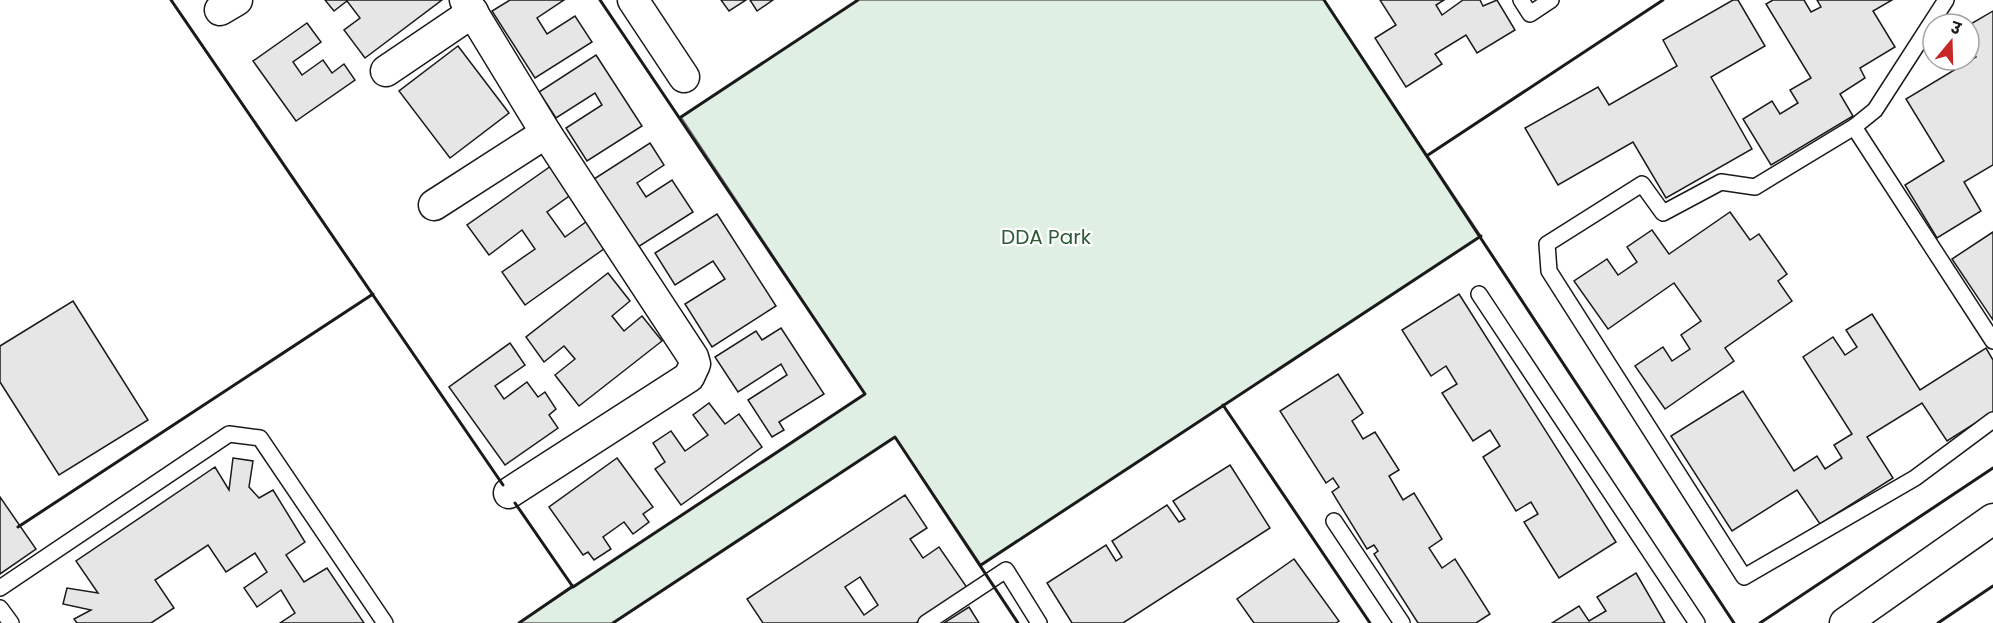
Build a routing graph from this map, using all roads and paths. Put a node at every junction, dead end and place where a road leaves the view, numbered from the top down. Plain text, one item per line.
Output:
1 (633, 0) edge
2 (1521, 0) edge
3 (1551, 0) edge
4 (1946, 0) edge
5 (469, 6) edge
6 (386, 71) dead end
7 (684, 78) dead end
8 (1854, 127) junction
9 (546, 133) junction
10 (434, 205) dead end
11 (1479, 294) dead end
12 (1993, 342) edge
13 (1993, 420) edge
14 (508, 493) dead end
15 (1993, 519) edge
16 (1334, 521) dead end
17 (0, 588) edge
18 (0, 608) edge
19 (11, 623) edge
20 (385, 623) edge
21 (926, 623) edge
22 (1039, 623) edge
23 (1402, 623) edge
24 (1697, 623) edge
25 (1845, 623) edge

1 - 7 street
2 - 3 lane
4 - 8 lane
5 - 6 street
5 - 9 street
8 - 12 lane
8 - 13 lane
9 - 10 street
9 - 14 street
11 - 24 lane
15 - 25 street
16 - 23 lane
17 - 20 lane
18 - 19 lane
21 - 22 lane

